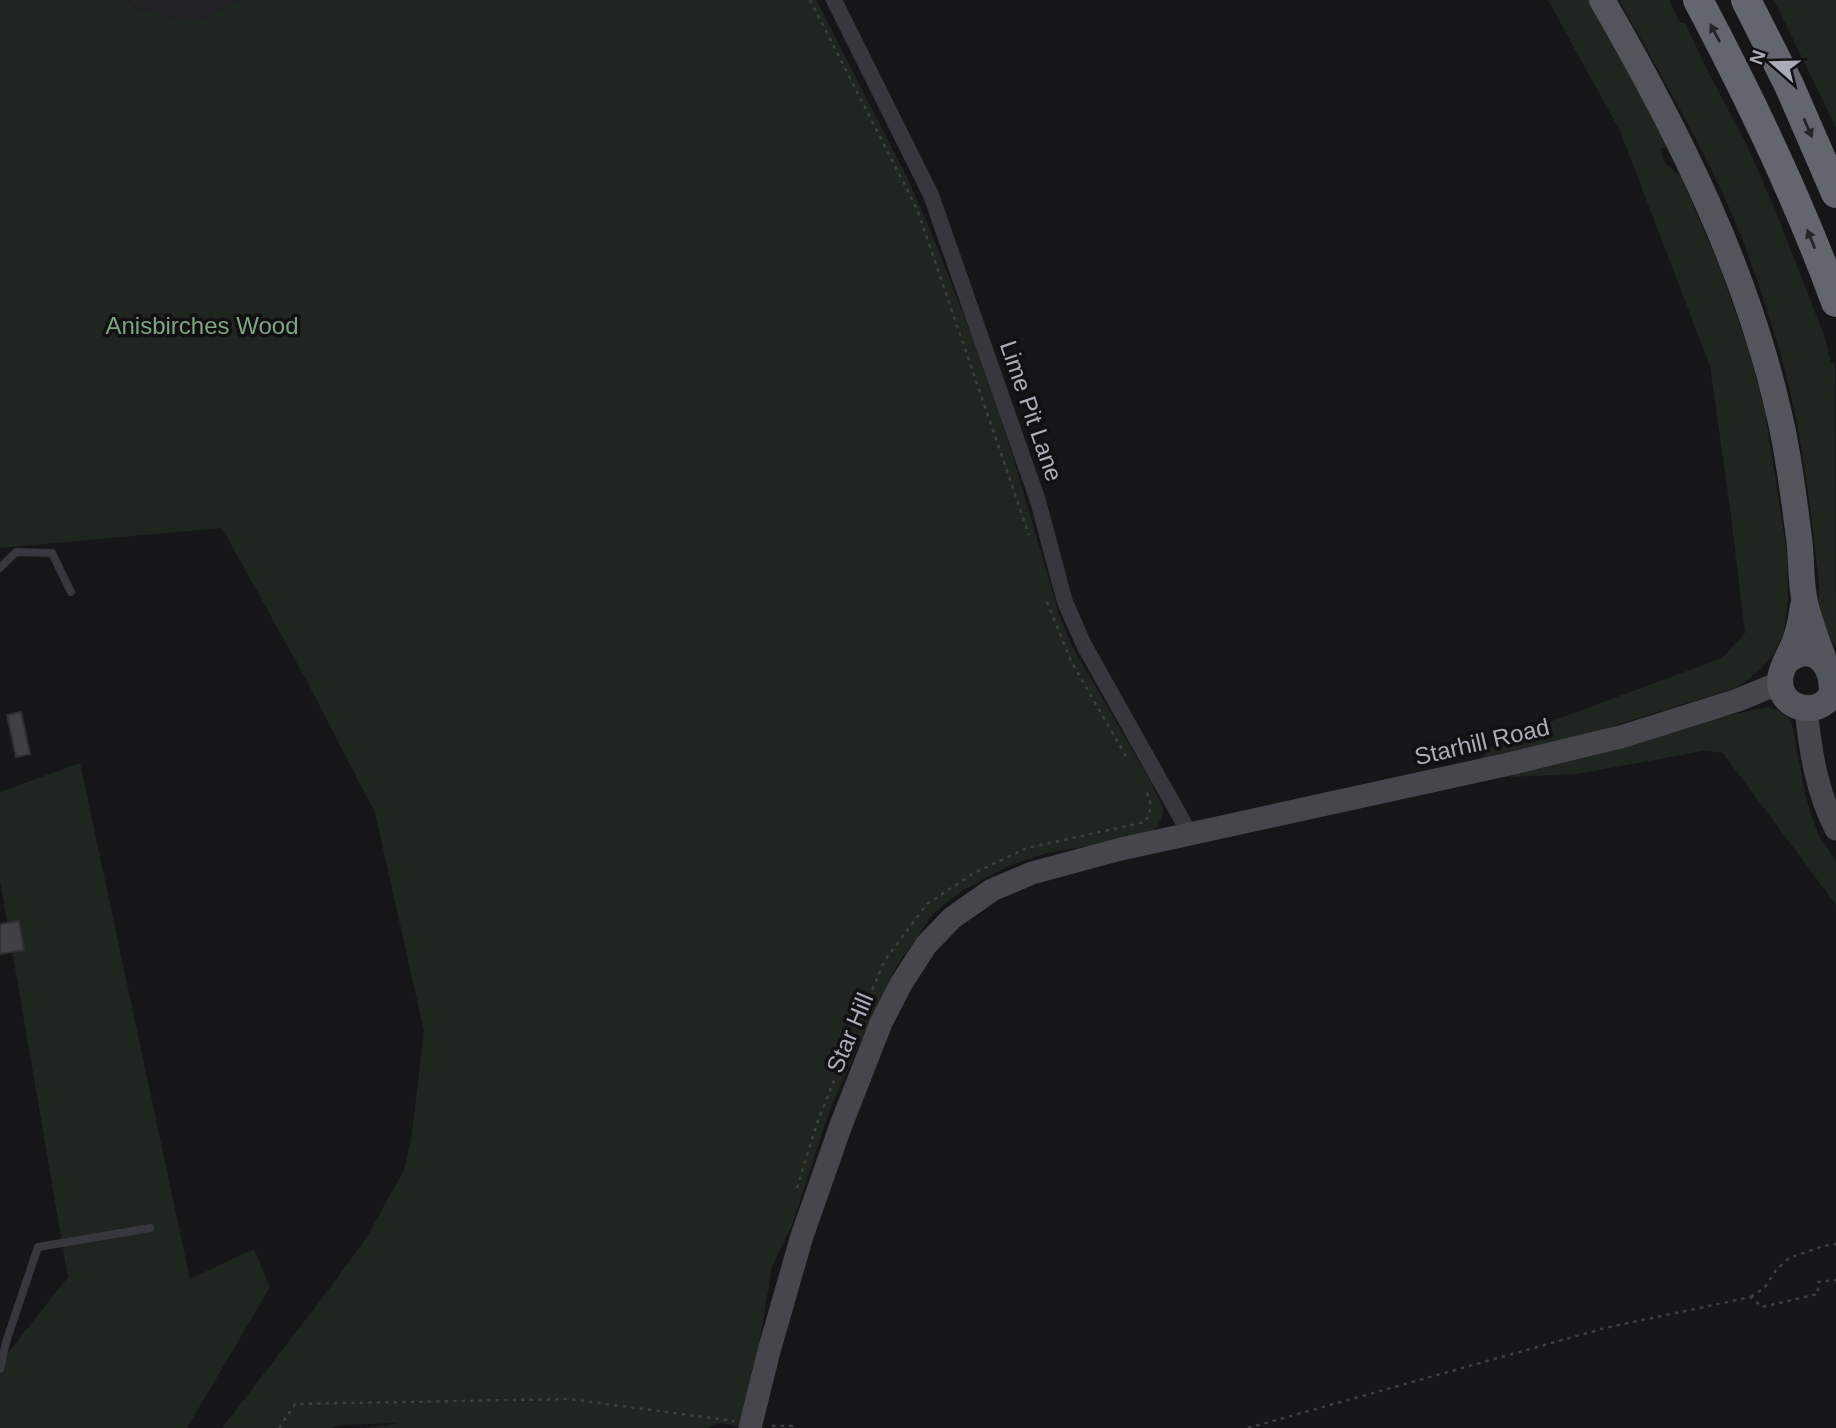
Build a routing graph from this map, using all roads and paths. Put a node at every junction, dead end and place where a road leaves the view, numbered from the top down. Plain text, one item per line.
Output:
1 (810, 0) edge
2 (834, 0) edge
3 (1602, 0) edge
4 (1698, 0) edge
5 (1746, 0) edge
6 (1836, 193) edge
7 (1836, 303) edge
8 (1031, 539) dead end
9 (0, 568) edge
10 (71, 592) dead end
11 (1046, 597) dead end
12 (1804, 600) junction
13 (1831, 668) edge
14 (1783, 674) junction
15 (1806, 709) junction
16 (1131, 765) dead end
17 (1145, 788) dead end
18 (1836, 829) edge
19 (1191, 834) junction
20 (797, 1188) dead end
21 (150, 1228) dead end
22 (1836, 1244) edge
23 (1836, 1280) edge
24 (1751, 1297) junction
25 (0, 1369) edge
26 (751, 1426) edge
27 (279, 1428) edge
28 (791, 1428) edge
29 (1248, 1428) edge

1 - 8 path
2 - 19 street, Lime Pit Lane
3 - 12 main road
7 -> 4 highway
5 -> 6 highway
9 - 10 lane
11 - 16 path
12 - 13 main road
12 - 14 main road
13 - 14 main road
13 - 15 main road
14 - 15 main road
14 - 19 street, Starhill Road
15 - 18 street
17 - 20 path
19 - 26 street, Star Hill
21 - 25 lane
22 - 24 path
23 - 24 path
24 - 29 path
26 - 27 path
26 - 28 path

